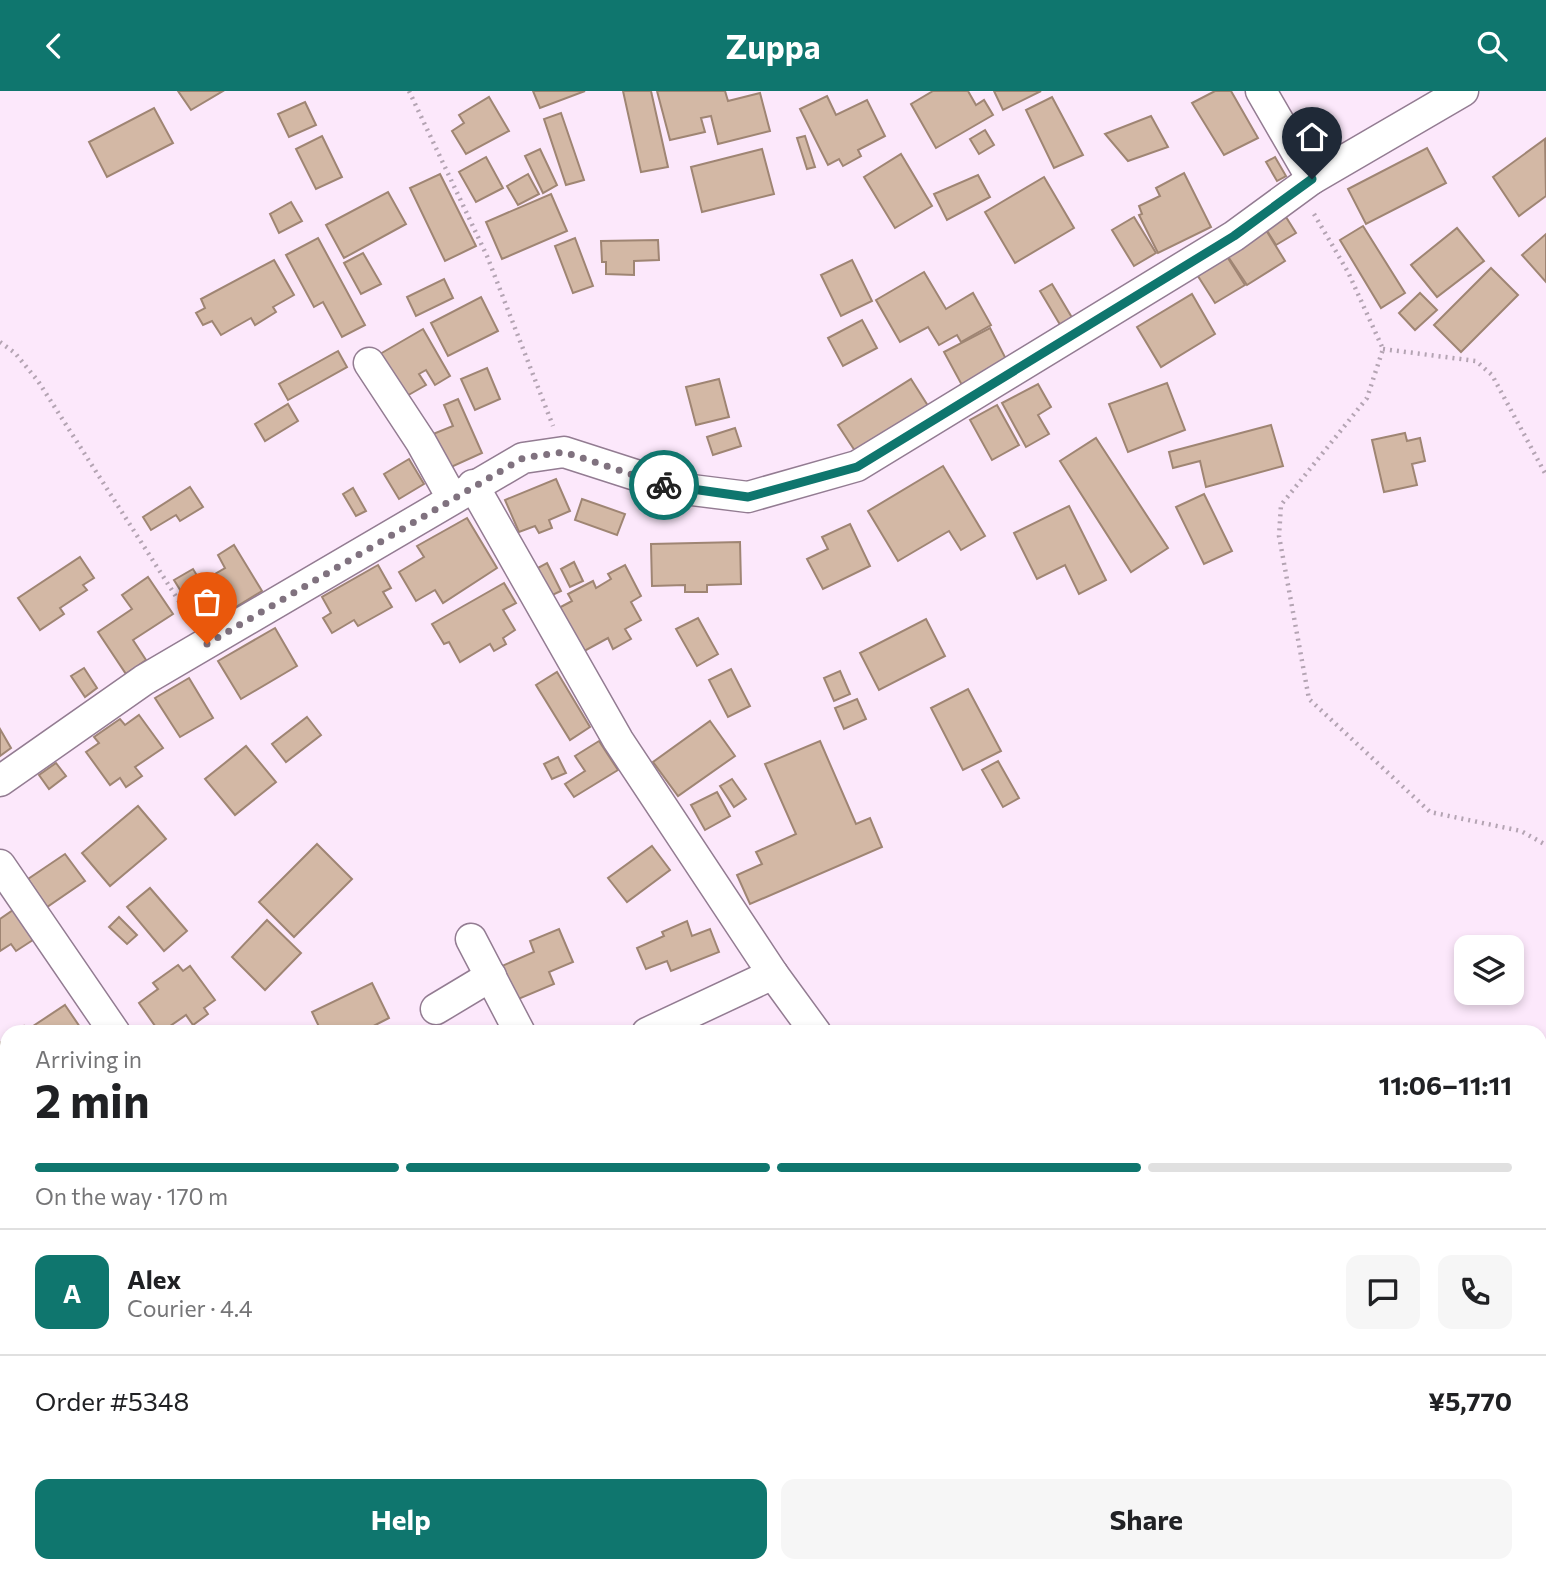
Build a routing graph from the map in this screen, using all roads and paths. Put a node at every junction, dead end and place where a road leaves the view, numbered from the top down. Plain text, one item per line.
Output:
1 (409, 91) edge
2 (1261, 91) edge
3 (1463, 91) edge
4 (1306, 184) junction
5 (0, 342) edge
6 (1383, 349) junction
7 (369, 363) dead end
8 (564, 452) junction
9 (1546, 475) edge
10 (462, 492) junction
11 (207, 644) junction
12 (0, 781) edge
13 (1546, 845) edge
14 (0, 865) edge
15 (471, 939) dead end
16 (773, 974) junction
17 (491, 976) junction
18 (436, 1009) dead end
19 (110, 1025) edge
20 (516, 1025) edge
21 (663, 1025) edge
22 (810, 1025) edge

1 - 8 path
2 - 4 street
3 - 4 street
4 - 6 path
4 - 8 street
5 - 11 path
6 - 9 path
6 - 13 path
7 - 10 street
8 - 10 street
10 - 11 street
10 - 16 street
11 - 12 street
14 - 19 street
15 - 17 street
16 - 21 street
16 - 22 street
17 - 18 street
17 - 20 street

